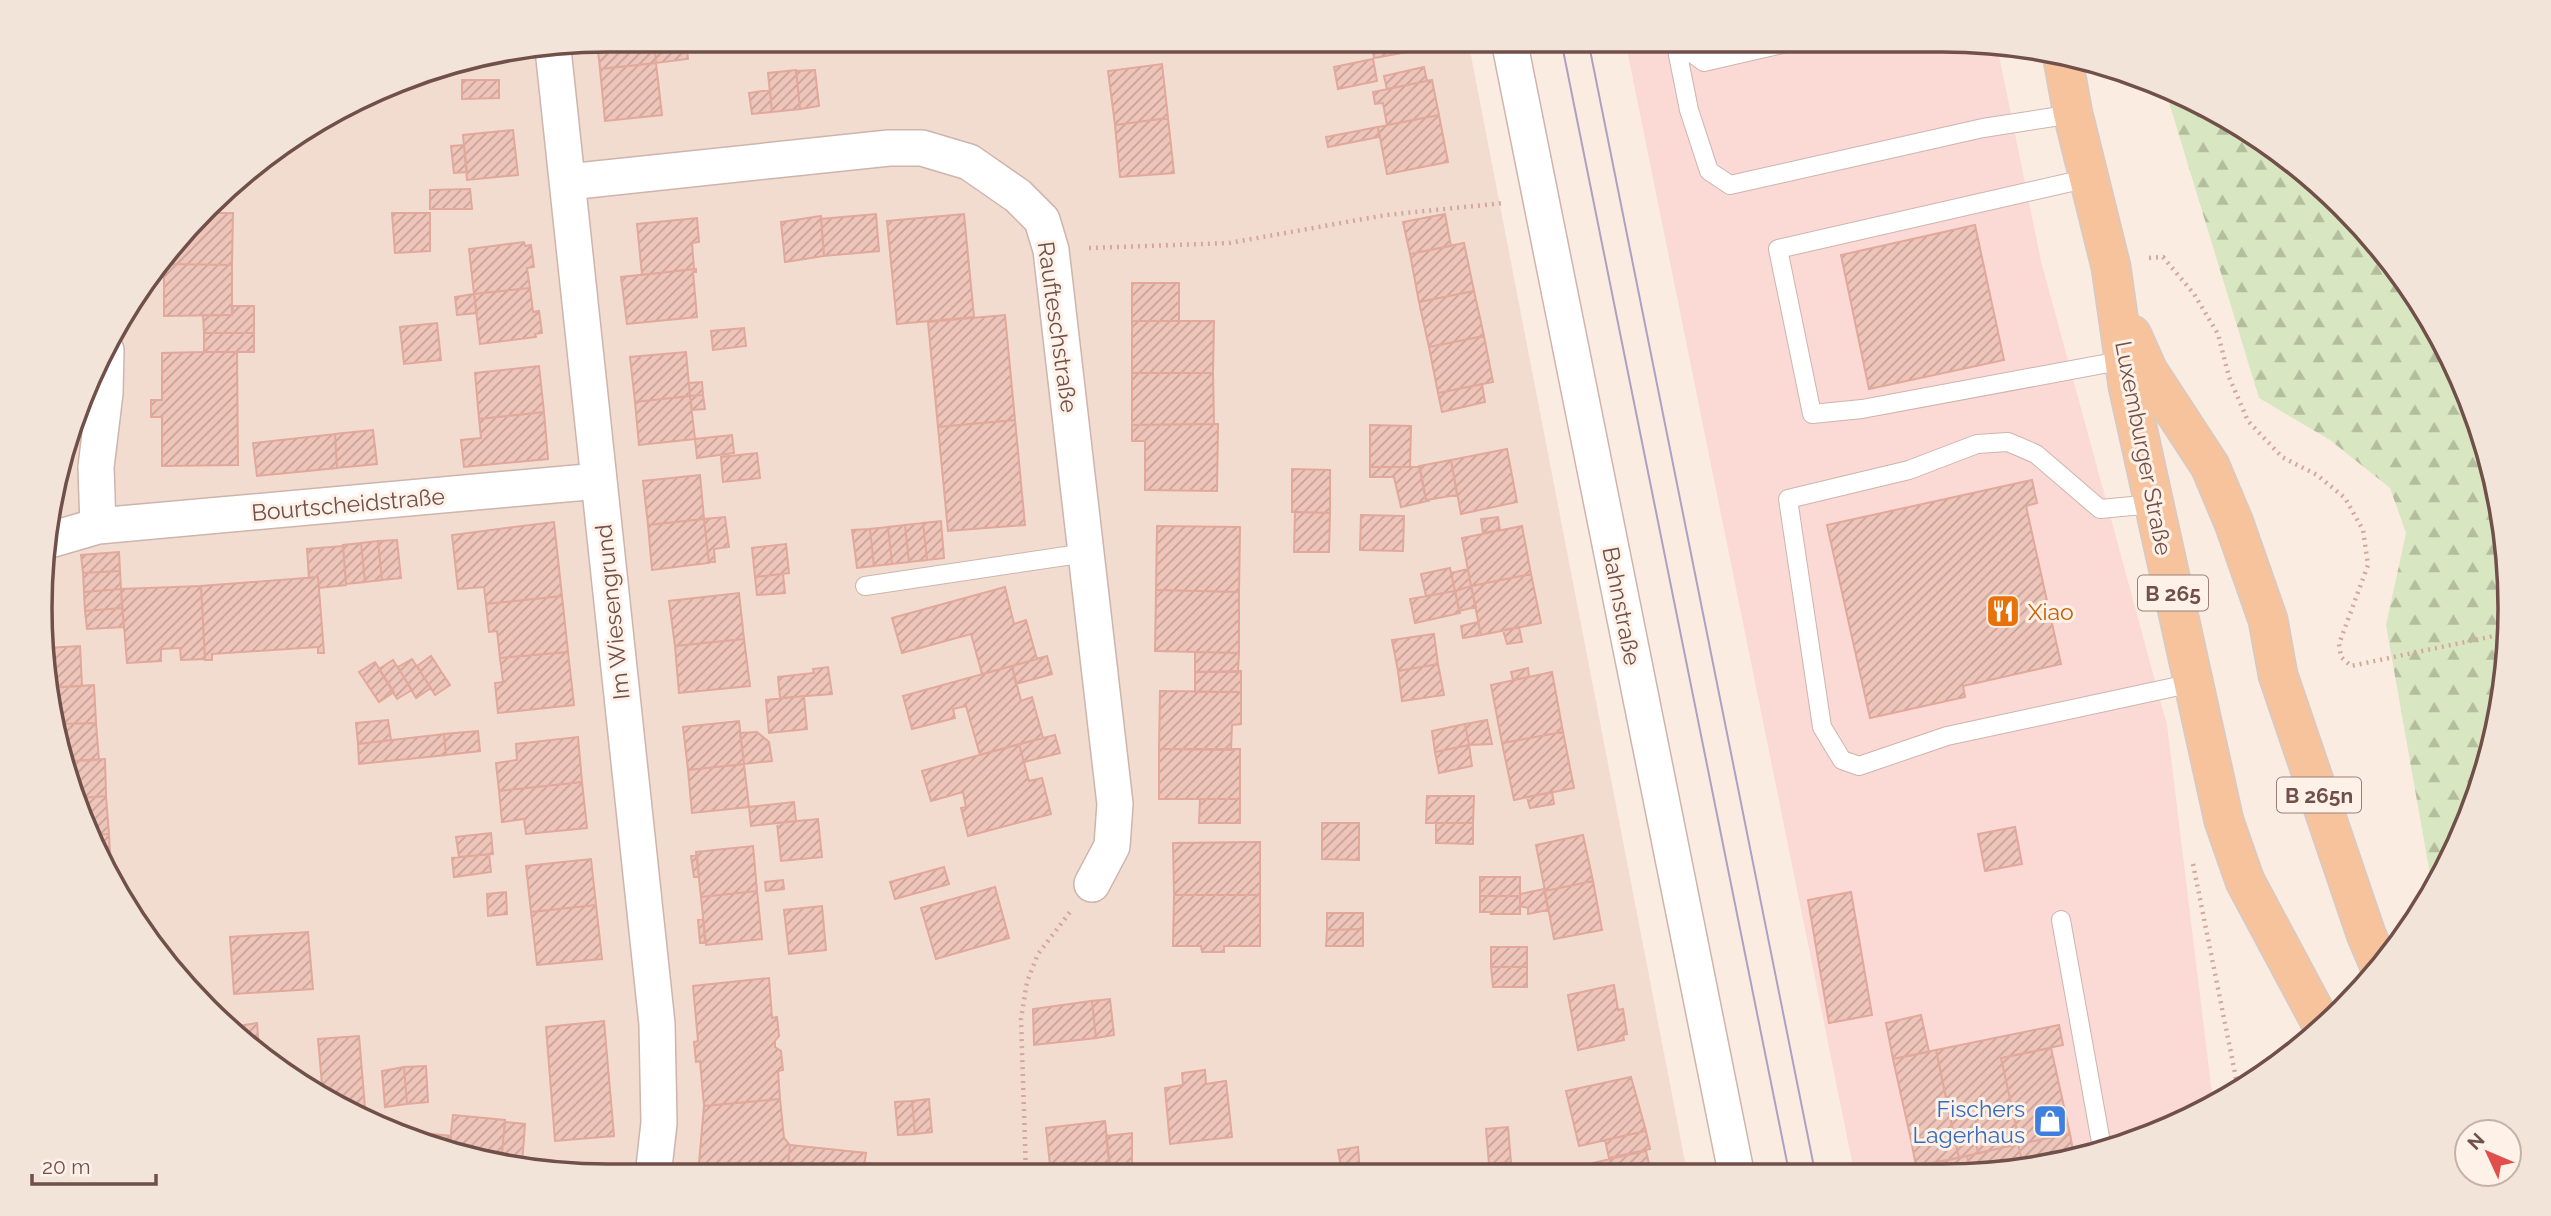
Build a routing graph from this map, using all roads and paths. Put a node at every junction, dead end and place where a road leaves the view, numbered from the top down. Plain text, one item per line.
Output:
1 (1511, 52) edge
2 (1677, 52) edge
3 (1690, 52) edge
4 (1748, 52) edge
5 (554, 55) edge
6 (2064, 66) edge
7 (2073, 114) junction
8 (2089, 178) junction
9 (568, 182) junction
10 (1539, 199) junction
11 (1051, 250) junction
12 (2114, 284) junction
13 (2125, 360) junction
14 (105, 372) edge
15 (598, 481) junction
16 (2154, 504) junction
17 (98, 526) junction
18 (57, 538) edge
19 (1086, 553) junction
20 (865, 586) dead end
21 (2497, 636) edge
22 (2193, 682) junction
23 (1092, 884) joint
24 (2061, 920) dead end
25 (2375, 956) edge
26 (2318, 1018) edge
27 (2101, 1141) edge
28 (654, 1164) edge
29 (1026, 1164) edge
30 (1734, 1164) edge

1 - 10 street, Bahnstraße
2 - 7 lane
3 - 4 lane
5 - 9 street, Im Wiesengrund
6 - 7 main road, Luxemburger Straße / B 265
7 - 8 main road, Luxemburger Straße / B 265
8 - 12 main road, Luxemburger Straße / B 265
8 - 13 lane
9 - 11 street, Raufteschstraße
9 - 15 street, Im Wiesengrund
10 - 11 path
10 - 30 street, Bahnstraße
11 - 19 street, Raufteschstraße
12 - 13 main road, Luxemburger Straße / B 265
12 - 21 path
12 - 25 main road, B 265n
13 - 16 main road, Luxemburger Straße / B 265
14 - 17 street
15 - 17 street, Bourtscheidstraße
15 - 28 street, Im Wiesengrund
16 - 22 main road, Luxemburger Straße / B 265
16 - 22 lane
17 - 18 street, Bourtscheidstraße
19 - 20 lane
19 - 23 street, Raufteschstraße
22 - 26 main road, Luxemburger Straße / B 265
23 - 29 path
24 - 27 lane

